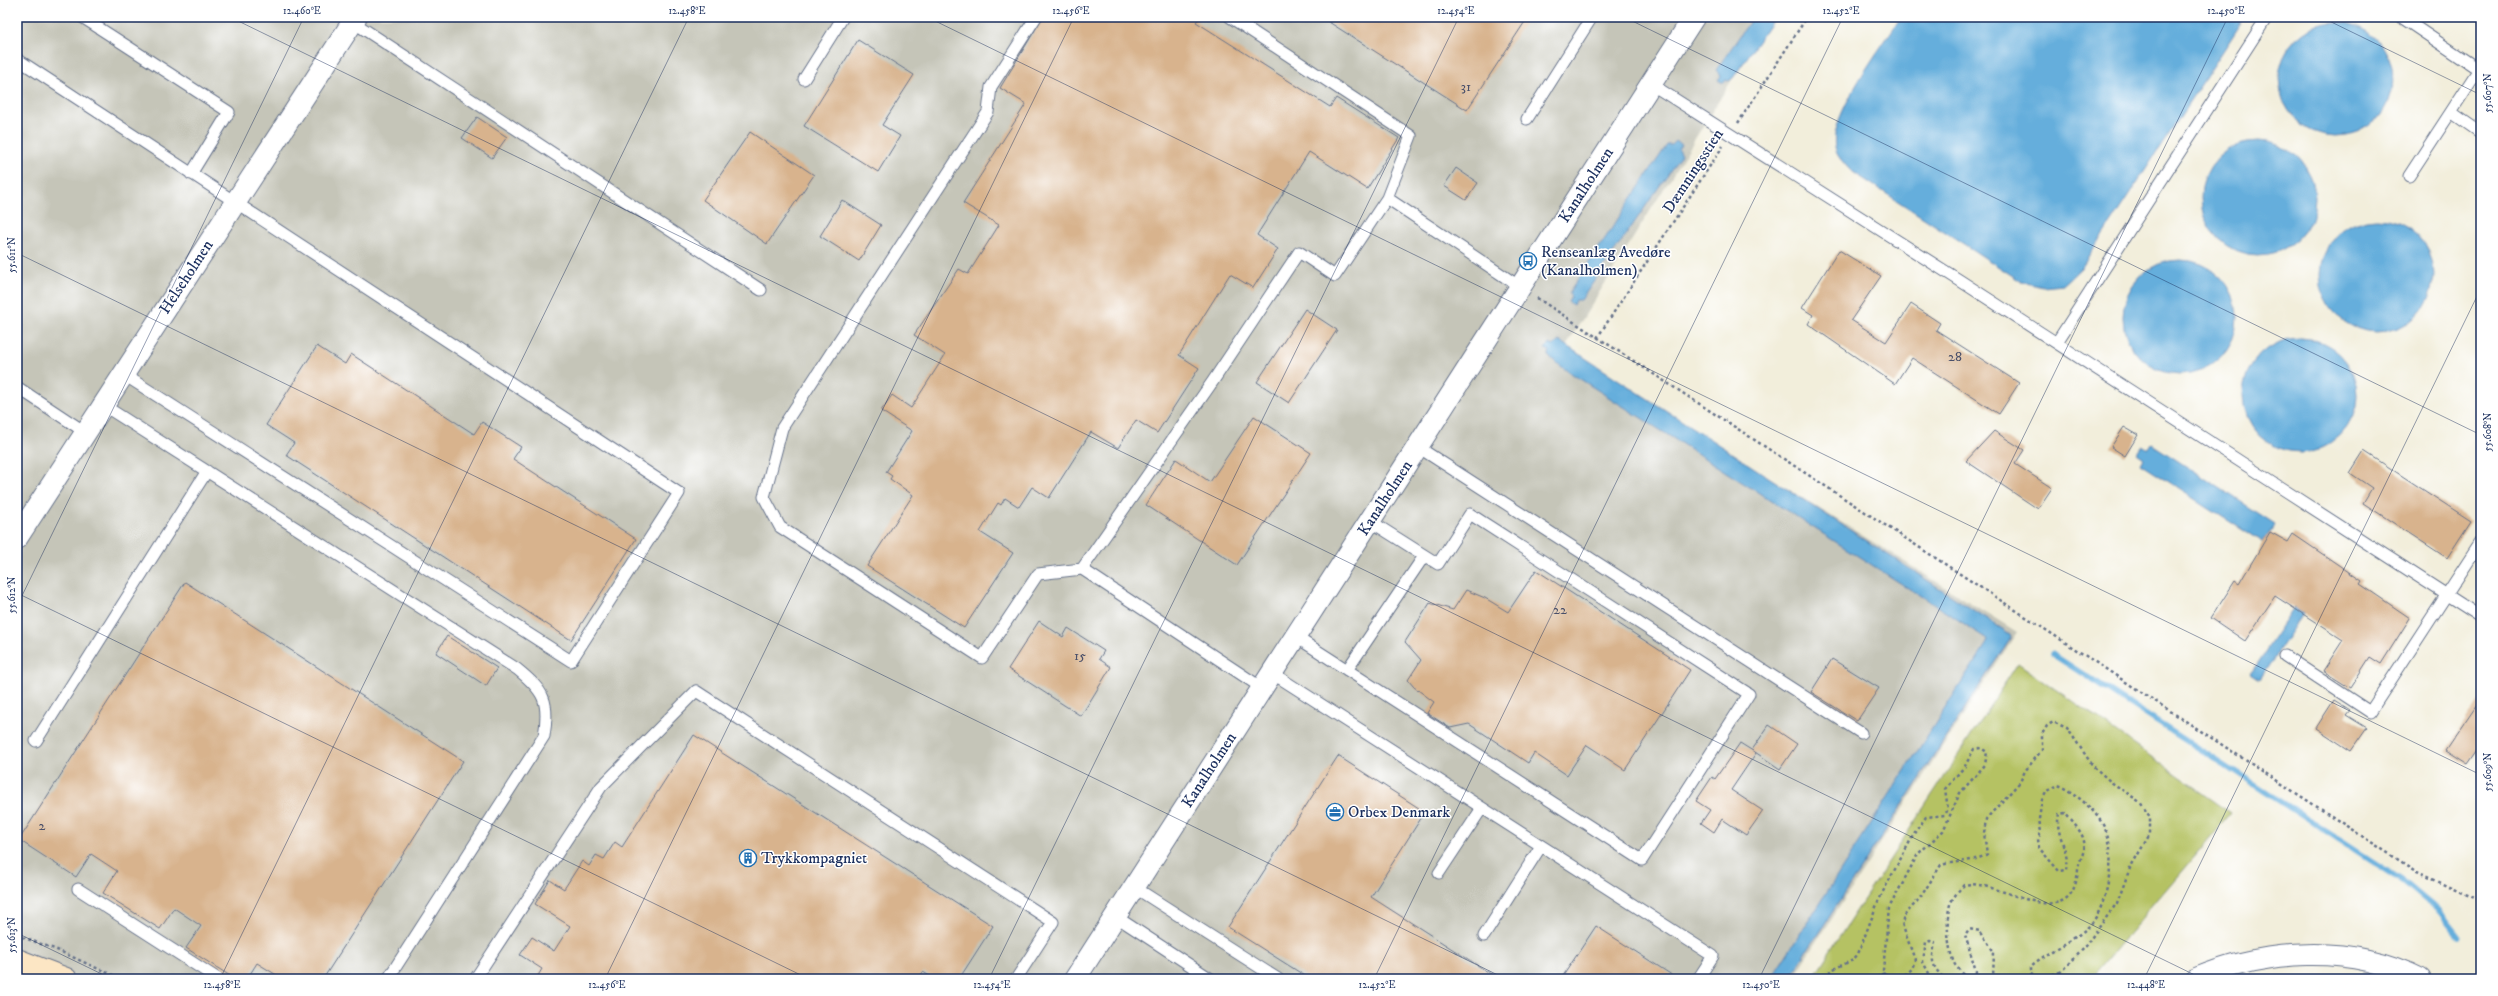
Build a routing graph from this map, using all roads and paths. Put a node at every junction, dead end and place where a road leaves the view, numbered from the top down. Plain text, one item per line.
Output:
1 (82, 17) edge
2 (843, 17) edge
3 (1036, 17) edge
4 (1230, 17) edge
5 (1592, 17) edge
6 (1807, 17) edge
7 (2267, 17) edge
8 (2401, 17) edge
9 (1693, 18) edge
10 (354, 19) edge
11 (17, 59) edge
12 (2480, 70) edge
13 (804, 79) dead end
14 (1651, 84) junction
15 (2451, 112) junction
16 (1527, 119) dead end
17 (2481, 133) edge
18 (1731, 134) junction
19 (191, 174) junction
20 (2409, 176) dead end
21 (1387, 198) junction
22 (235, 202) junction
23 (1520, 287) junction
24 (761, 290) dead end
25 (1597, 338) junction
26 (2057, 342) junction
27 (123, 374) junction
28 (17, 387) edge
29 (103, 405) junction
30 (85, 432) junction
31 (1418, 447) junction
32 (207, 471) junction
33 (1370, 521) junction
34 (17, 538) edge
35 (2481, 542) edge
36 (1424, 556) junction
37 (1082, 569) junction
38 (2447, 595) junction
39 (2481, 617) edge
40 (1296, 637) junction
41 (2285, 656) dead end
42 (1347, 670) junction
43 (1267, 681) junction
44 (1861, 733) dead end
45 (36, 741) dead end
46 (1482, 808) junction
47 (1541, 846) junction
48 (1439, 872) dead end
49 (1134, 887) junction
50 (78, 889) dead end
51 (2481, 901) edge
52 (1116, 916) junction
53 (17, 935) edge
54 (1484, 936) dead end
55 (17, 960) edge
56 (2060, 972) junction
57 (1885, 973) junction
58 (66, 979) edge
59 (121, 979) edge
60 (218, 979) edge
61 (388, 979) edge
62 (475, 979) edge
63 (1016, 979) edge
64 (1075, 979) edge
65 (1211, 979) edge
66 (1278, 979) edge
67 (1698, 979) edge
68 (1830, 979) edge
69 (1871, 979) edge
70 (1889, 979) edge
71 (1900, 979) edge
72 (1932, 979) edge
73 (1944, 979) edge
74 (1968, 979) edge
75 (1975, 979) edge
76 (1993, 979) edge
77 (2054, 979) edge
78 (2195, 979) edge
79 (2420, 979) edge

1 - 19 lane
2 - 13 lane
3 - 37 lane
4 - 21 lane
5 - 16 lane
6 - 18 path, Dæmningsstien
7 - 26 lane
8 - 12 lane
9 - 14 street, Kanalholmen
10 - 22 street, Helseholmen
10 - 24 lane
11 - 19 lane
12 - 15 lane
14 - 18 lane
14 - 23 street, Kanalholmen
15 - 17 lane
15 - 20 lane
18 - 25 path, Dæmningsstien
18 - 26 lane
19 - 22 lane
21 - 23 lane
21 - 37 lane
22 - 27 street, Helseholmen
22 - 27 lane
23 - 25 path
23 - 31 street, Kanalholmen
25 - 51 path
26 - 38 lane
27 - 29 street, Helseholmen
28 - 30 lane
29 - 30 street, Helseholmen
29 - 32 lane
30 - 34 street, Helseholmen
31 - 33 street, Kanalholmen
31 - 44 lane
32 - 45 lane
32 - 61 lane
33 - 36 lane
33 - 40 street, Kanalholmen
35 - 38 lane
36 - 42 lane
36 - 42 lane
37 - 43 lane
38 - 39 lane
38 - 41 lane
40 - 42 lane
40 - 43 street, Kanalholmen
43 - 46 lane
43 - 49 street, Kanalholmen
46 - 47 lane
46 - 48 lane
47 - 54 lane
47 - 67 lane
49 - 52 street, Kanalholmen
49 - 66 lane
50 - 60 lane
52 - 64 street, Kanalholmen
52 - 65 lane
53 - 59 path
55 - 58 street
56 - 71 path
56 - 74 path
56 - 77 path
57 - 68 path
57 - 69 path
57 - 70 path
62 - 63 lane
72 - 73 path
75 - 76 path
78 - 79 street

